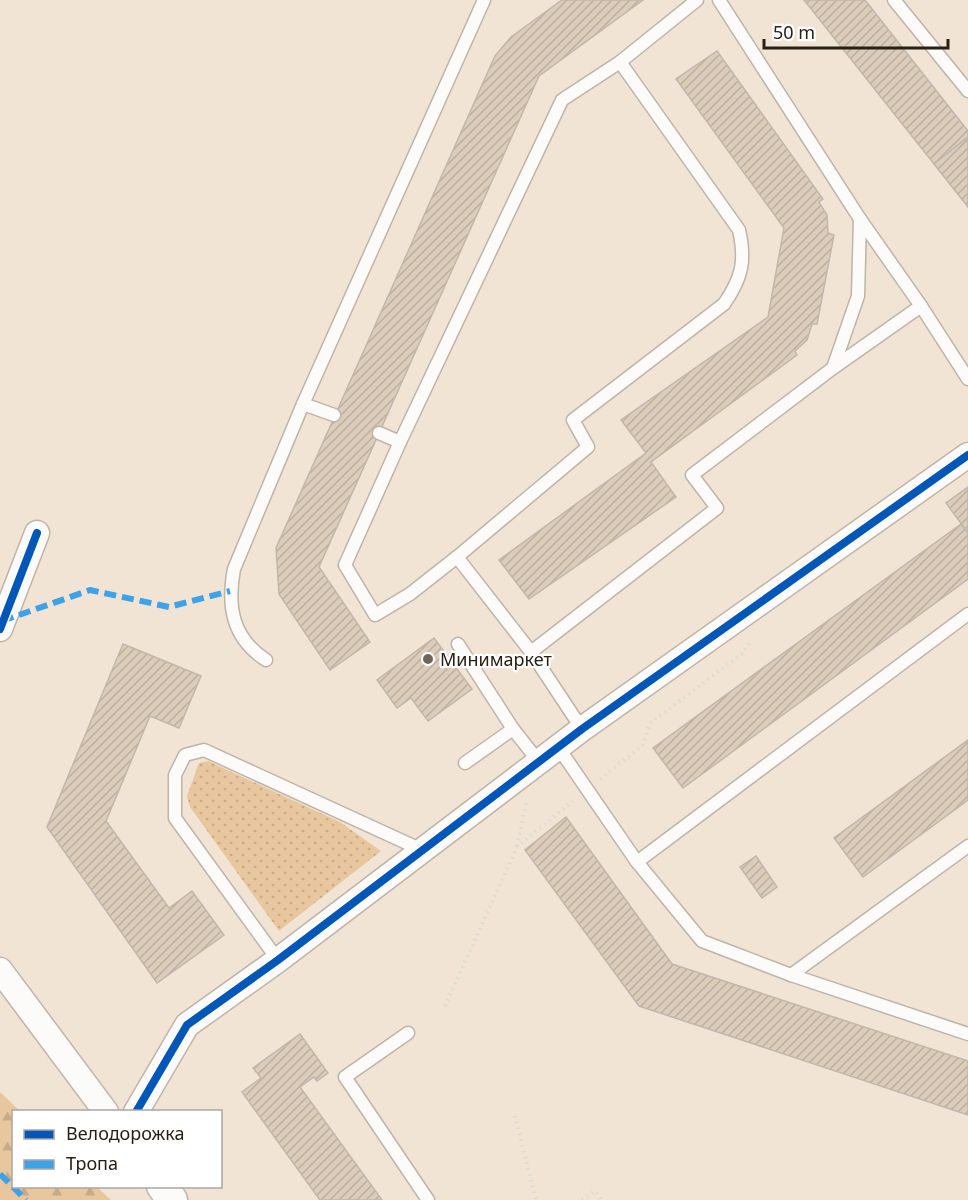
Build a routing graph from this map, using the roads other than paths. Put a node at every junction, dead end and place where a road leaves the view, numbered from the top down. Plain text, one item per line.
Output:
1 (484, 0) edge
2 (697, 0) edge
3 (719, 0) edge
4 (894, 0) edge
5 (620, 62) junction
6 (968, 91) edge
7 (860, 219) junction
8 (921, 306) junction
9 (833, 368) junction
10 (968, 379) edge
11 (303, 404) junction
12 (334, 415) dead end
13 (379, 433) dead end
14 (400, 442) junction
15 (968, 454) edge
16 (37, 533) dead end
17 (458, 557) junction
18 (968, 614) edge
19 (0, 629) edge
20 (458, 644) dead end
21 (531, 652) junction
22 (266, 660) dead end
23 (513, 729) junction
24 (582, 729) junction
25 (544, 758) junction
26 (465, 763) dead end
27 (968, 846) edge
28 (423, 850) junction
29 (637, 862) junction
30 (278, 960) junction
31 (0, 970) edge
32 (791, 975) junction
33 (408, 1033) dead end
34 (968, 1034) edge
35 (105, 1110) edge
36 (137, 1110) edge
37 (428, 1200) edge

1 - 11 lane
2 - 5 lane
3 - 7 lane
4 - 6 lane
5 - 14 lane
5 - 17 lane
7 - 8 lane
7 - 9 lane
8 - 9 lane
8 - 10 lane
9 - 21 lane
11 - 12 lane
11 - 22 lane
13 - 14 lane
14 - 17 lane
15 - 24 street
16 - 19 street
17 - 21 lane
18 - 29 lane
20 - 23 lane
21 - 24 lane
23 - 25 lane
23 - 26 lane
24 - 25 street
25 - 28 street
25 - 29 lane
27 - 32 lane
28 - 30 street
28 - 30 lane
29 - 32 lane
30 - 36 street
31 - 35 street
32 - 34 lane
33 - 37 lane

